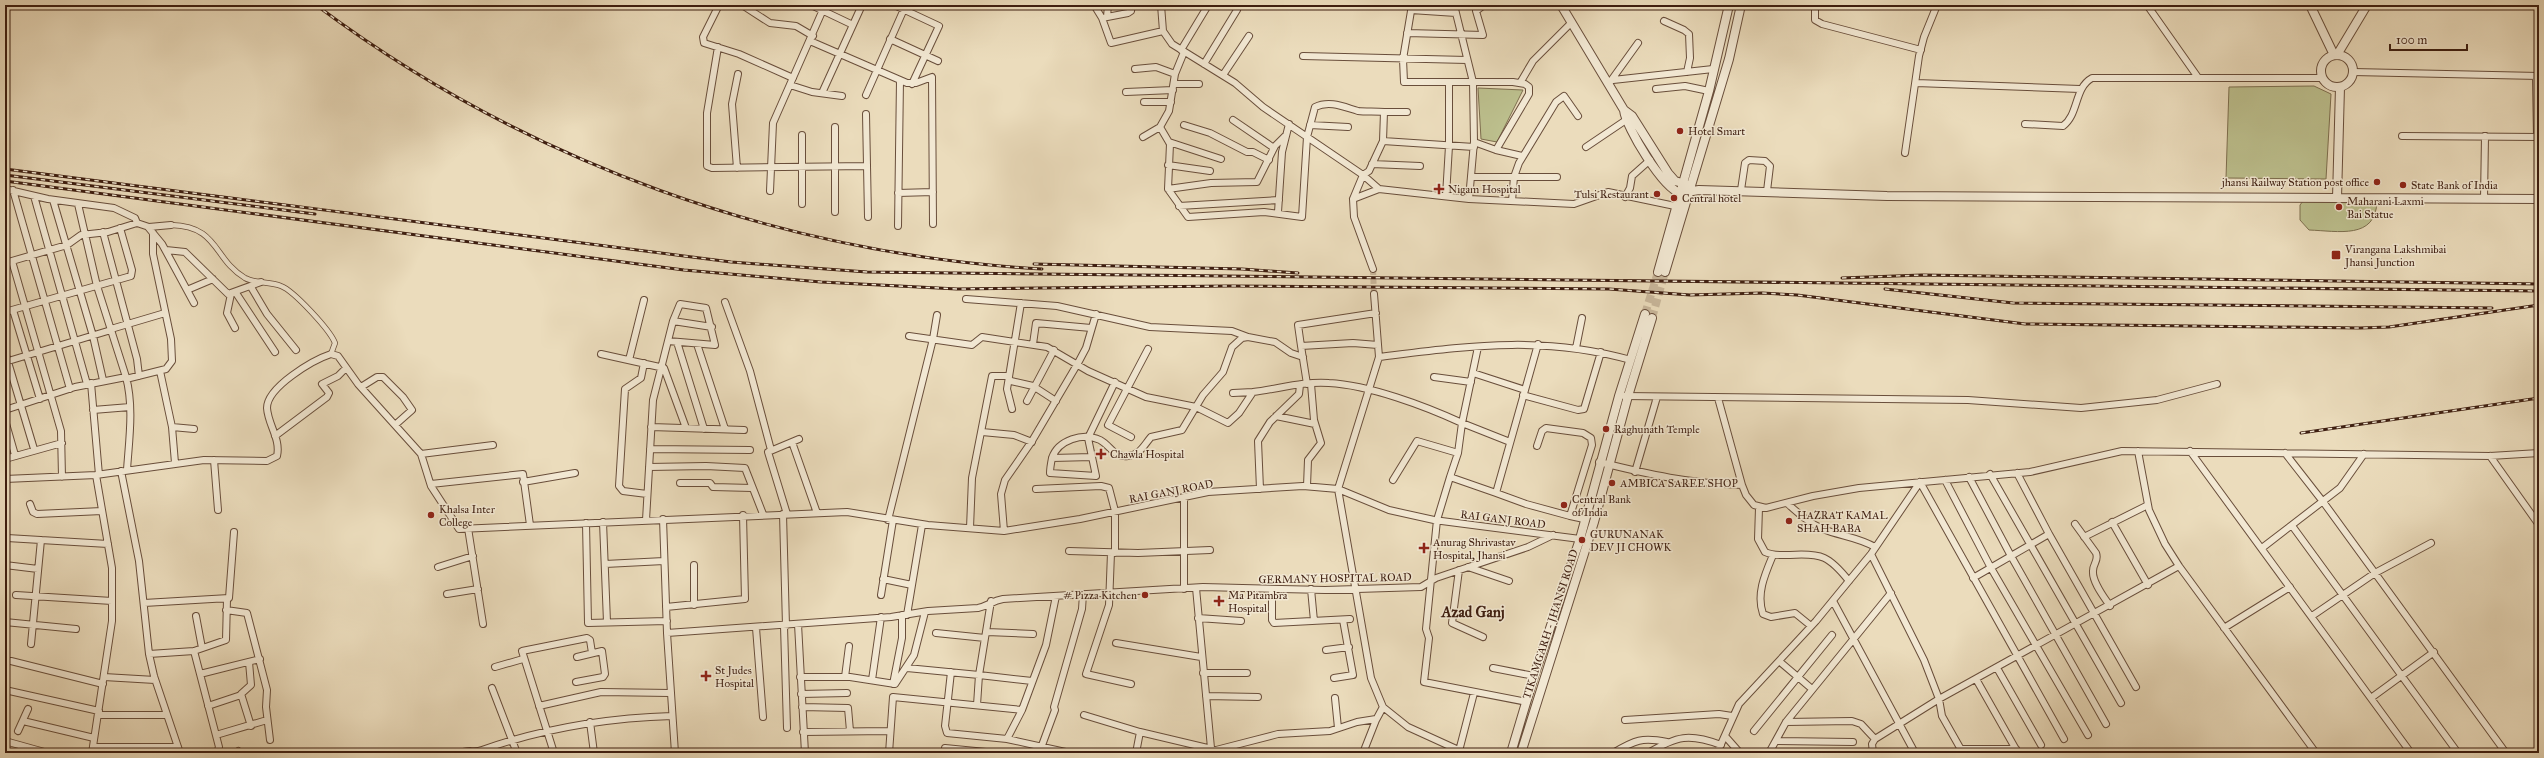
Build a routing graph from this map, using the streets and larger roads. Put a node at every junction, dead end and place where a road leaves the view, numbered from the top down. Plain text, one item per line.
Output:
1 (719, 5) edge
2 (742, 5) edge
3 (811, 5) edge
4 (862, 5) edge
5 (894, 5) edge
6 (1094, 5) edge
7 (1108, 5) edge
8 (1132, 5) edge
9 (1161, 5) edge
10 (1454, 5) edge
11 (1484, 5) edge
12 (1561, 5) edge
13 (1741, 5) edge
14 (1815, 5) edge
15 (1937, 5) edge
16 (2147, 5) edge
17 (2310, 5) edge
18 (2367, 5) edge
19 (1727, 6) edge
20 (1207, 7) dead end
21 (824, 8) edge
22 (1411, 8) edge
23 (904, 9) junction
24 (1237, 10) dead end
25 (1456, 13) junction
26 (1105, 17) junction
27 (1664, 21) dead end
28 (1571, 23) junction
29 (853, 25) junction
30 (1163, 31) junction
31 (1407, 34) junction
32 (1250, 36) dead end
33 (1462, 36) junction
34 (812, 38) junction
35 (890, 39) junction
36 (1638, 43) dead end
37 (718, 47) junction
38 (1921, 50) junction
39 (1183, 51) junction
40 (839, 54) junction
41 (925, 55) junction
42 (2336, 55) junction
43 (1303, 56) dead end
44 (1403, 59) junction
45 (1467, 60) junction
46 (938, 61) dead end
47 (1204, 64) junction
48 (1135, 69) dead end
49 (1713, 69) junction
50 (876, 70) junction
51 (1687, 72) junction
52 (2353, 72) junction
53 (738, 74) dead end
54 (1175, 74) junction
55 (1223, 75) junction
56 (2197, 76) junction
57 (2537, 76) edge
58 (793, 78) junction
59 (2323, 78) junction
60 (900, 80) junction
61 (1450, 82) junction
62 (1473, 82) junction
63 (1610, 82) junction
64 (1520, 83) junction
65 (1916, 83) junction
66 (912, 84) junction
67 (1199, 84) dead end
68 (790, 85) junction
69 (1173, 87) junction
70 (2340, 87) junction
71 (2080, 89) junction
72 (1656, 90) dead end
73 (1709, 91) junction
74 (1126, 92) dead end
75 (822, 93) junction
76 (866, 95) dead end
77 (842, 96) dead end
78 (1144, 102) dead end
79 (1171, 102) junction
80 (1384, 112) junction
81 (1407, 112) dead end
82 (866, 114) dead end
83 (1578, 116) dead end
84 (1628, 118) junction
85 (1233, 120) dead end
86 (1289, 124) junction
87 (2025, 124) dead end
88 (1310, 125) junction
89 (1184, 126) dead end
90 (835, 127) dead end
91 (1160, 127) junction
92 (1348, 127) dead end
93 (802, 136) dead end
94 (1285, 136) junction
95 (2402, 136) dead end
96 (2485, 136) junction
97 (1143, 137) dead end
98 (1307, 137) junction
99 (2538, 137) edge
100 (1383, 141) junction
101 (1169, 142) junction
102 (1474, 145) junction
103 (1450, 146) junction
104 (1586, 147) dead end
105 (1274, 148) junction
106 (1496, 150) junction
107 (1905, 153) dead end
108 (1522, 156) junction
109 (1220, 158) dead end
110 (1269, 160) junction
111 (1650, 160) junction
112 (1372, 164) junction
113 (1168, 165) junction
114 (836, 166) junction
115 (867, 166) junction
116 (1420, 166) dead end
117 (771, 167) junction
118 (802, 167) junction
119 (737, 168) junction
120 (1210, 171) dead end
121 (1363, 175) junction
122 (1471, 177) junction
123 (1514, 177) junction
124 (1557, 177) dead end
125 (1682, 183) junction
126 (1691, 185) junction
127 (5, 189) edge
128 (1168, 189) junction
129 (1379, 189) junction
130 (13, 190) junction
131 (1699, 190) junction
132 (1741, 190) junction
133 (770, 191) dead end
134 (1767, 191) junction
135 (933, 192) junction
136 (898, 193) junction
137 (1680, 193) junction
138 (1689, 194) junction
139 (34, 196) junction
140 (1446, 196) junction
141 (1625, 197) junction
142 (1469, 198) junction
143 (2337, 198) junction
144 (1353, 199) junction
145 (2484, 199) junction
146 (2539, 199) edge
147 (53, 200) junction
148 (1279, 200) junction
149 (1512, 201) junction
150 (78, 204) junction
151 (802, 204) dead end
152 (1179, 206) junction
153 (1675, 206) junction
154 (835, 212) dead end
155 (1278, 212) junction
156 (868, 217) dead end
157 (137, 223) junction
158 (933, 224) dead end
159 (171, 225) joint
160 (898, 226) dead end
161 (148, 227) junction
162 (120, 228) junction
163 (103, 232) junction
164 (153, 233) junction
165 (85, 234) junction
166 (67, 245) junction
167 (166, 250) junction
168 (49, 252) junction
169 (32, 257) junction
170 (8, 262) edge
171 (1373, 269) tunnel mouth
172 (213, 279) junction
173 (116, 281) junction
174 (260, 282) junction
175 (97, 286) junction
176 (251, 287) junction
177 (80, 289) junction
178 (187, 290) junction
179 (233, 294) junction
180 (1374, 294) tunnel mouth
181 (62, 295) junction
182 (966, 299) dead end
183 (43, 300) junction
184 (644, 300) dead end
185 (725, 302) dead end
186 (194, 303) dead end
187 (1021, 303) junction
188 (24, 306) junction
189 (12, 310) junction
190 (5, 312) edge
191 (165, 313) junction
192 (1376, 313) junction
193 (1096, 314) junction
194 (937, 315) dead end
195 (1582, 318) dead end
196 (673, 321) junction
197 (127, 324) junction
198 (712, 326) junction
199 (235, 328) dead end
200 (1091, 328) junction
201 (111, 329) junction
202 (93, 336) junction
203 (909, 336) dead end
204 (1248, 337) junction
205 (933, 339) junction
206 (668, 340) junction
207 (75, 341) junction
208 (677, 342) junction
209 (1015, 342) junction
210 (697, 344) junction
211 (1032, 344) junction
212 (1538, 344) junction
213 (1378, 345) junction
214 (57, 346) junction
215 (1301, 346) junction
216 (1478, 347) junction
217 (1576, 348) junction
218 (296, 350) dead end
219 (1054, 350) junction
220 (1148, 350) dead end
221 (5, 352) edge
222 (38, 352) junction
223 (275, 352) dead end
224 (1601, 352) junction
225 (330, 354) junction
226 (601, 354) dead end
227 (26, 356) junction
228 (1379, 357) junction
229 (1303, 358) junction
230 (629, 360) junction
231 (1631, 360) junction
232 (6, 362) edge
233 (644, 363) junction
234 (1078, 363) junction
235 (662, 367) junction
236 (346, 368) junction
237 (160, 371) junction
238 (1473, 373) junction
239 (139, 376) junction
240 (1434, 377) dead end
241 (126, 378) junction
242 (1009, 379) junction
243 (103, 380) junction
244 (1115, 382) junction
245 (1471, 382) junction
246 (89, 384) junction
247 (1309, 384) junction
248 (2217, 384) dead end
249 (1300, 385) junction
250 (1033, 386) junction
251 (361, 387) junction
252 (1127, 388) junction
253 (70, 389) junction
254 (1253, 392) junction
255 (1370, 392) junction
256 (1233, 393) dead end
257 (1524, 393) junction
258 (50, 395) junction
259 (1618, 396) junction
260 (1628, 396) junction
261 (1657, 397) junction
262 (1718, 398) junction
263 (40, 399) junction
264 (1056, 401) junction
265 (1027, 402) dead end
266 (21, 405) junction
267 (130, 407) junction
268 (1196, 407) junction
269 (1012, 408) dead end
270 (5, 410) edge
271 (93, 410) junction
272 (1276, 416) junction
273 (5, 420) edge
274 (1314, 424) junction
275 (1462, 424) junction
276 (395, 425) junction
277 (651, 426) junction
278 (172, 427) junction
279 (686, 428) junction
280 (704, 428) junction
281 (194, 429) dead end
282 (725, 429) junction
283 (744, 430) dead end
284 (982, 432) junction
285 (275, 436) junction
286 (1088, 438) junction
287 (1131, 438) dead end
288 (799, 439) dead end
289 (792, 442) junction
290 (1032, 442) junction
291 (1510, 442) junction
292 (62, 443) junction
293 (493, 445) dead end
294 (1537, 446) dead end
295 (34, 449) junction
296 (650, 449) junction
297 (750, 450) dead end
298 (771, 450) junction
299 (2138, 451) junction
300 (2190, 451) junction
301 (1458, 453) junction
302 (2285, 453) junction
303 (2539, 453) edge
304 (420, 454) junction
305 (2364, 454) junction
306 (15, 456) junction
307 (2490, 456) junction
308 (1092, 457) junction
309 (1052, 458) junction
310 (5, 459) edge
311 (214, 460) junction
312 (1599, 462) junction
313 (175, 463) junction
314 (1610, 465) junction
315 (649, 468) junction
316 (124, 471) junction
317 (1635, 472) junction
318 (575, 473) dead end
319 (2018, 473) junction
320 (1990, 474) junction
321 (98, 475) junction
322 (62, 477) junction
323 (1450, 477) junction
324 (1969, 477) junction
325 (5, 479) edge
326 (1393, 480) dead end
327 (1945, 480) junction
328 (523, 482) junction
329 (1920, 482) junction
330 (680, 483) dead end
331 (431, 484) junction
332 (1742, 485) junction
333 (1307, 486) junction
334 (752, 488) junction
335 (1036, 488) dead end
336 (1260, 489) junction
337 (1338, 489) junction
338 (1496, 493) junction
339 (646, 494) junction
340 (1802, 496) dead end
341 (1184, 498) junction
342 (1779, 503) dead end
343 (2324, 503) junction
344 (30, 504) dead end
345 (1788, 504) junction
346 (2148, 505) junction
347 (1759, 508) junction
348 (218, 510) dead end
349 (102, 511) junction
350 (1115, 512) junction
351 (816, 513) junction
352 (763, 514) junction
353 (785, 514) junction
354 (744, 515) junction
355 (1570, 516) junction
356 (663, 519) junction
357 (1584, 519) junction
358 (646, 520) junction
359 (890, 520) junction
360 (1437, 520) junction
361 (603, 522) junction
362 (2112, 522) junction
363 (586, 523) junction
364 (2075, 524) dead end
365 (530, 525) junction
366 (922, 525) junction
367 (2539, 525) edge
368 (2293, 527) junction
369 (468, 528) junction
370 (970, 528) junction
371 (1004, 531) junction
372 (234, 532) dead end
373 (2049, 534) junction
374 (1553, 535) junction
375 (2084, 537) junction
376 (7, 538) dead end
377 (1580, 539) junction
378 (41, 540) junction
379 (2431, 543) dead end
380 (108, 544) junction
381 (2031, 545) junction
382 (1875, 547) junction
383 (2262, 548) junction
384 (1185, 550) junction
385 (1210, 550) dead end
386 (1069, 552) dead end
387 (1113, 553) junction
388 (1871, 554) junction
389 (1773, 555) junction
390 (472, 556) junction
391 (2011, 556) junction
392 (664, 561) junction
393 (605, 564) junction
394 (694, 565) dead end
395 (5, 566) edge
396 (1468, 566) junction
397 (2179, 566) junction
398 (438, 567) dead end
399 (38, 568) junction
400 (1991, 568) junction
401 (1459, 570) junction
402 (2375, 573) junction
403 (1973, 578) junction
404 (883, 579) junction
405 (1431, 580) junction
406 (1510, 581) dead end
407 (1848, 581) junction
408 (912, 585) junction
409 (2148, 585) junction
410 (1196, 588) junction
411 (1354, 588) junction
412 (2290, 588) junction
413 (478, 589) junction
414 (1184, 589) junction
415 (1272, 589) junction
416 (1312, 589) junction
417 (1110, 593) junction
418 (1891, 593) junction
419 (447, 594) dead end
420 (1083, 594) junction
421 (2342, 594) junction
422 (881, 595) dead end
423 (16, 596) dead end
424 (1056, 596) junction
425 (36, 597) junction
426 (227, 599) junction
427 (112, 601) junction
428 (991, 601) junction
429 (1833, 601) junction
430 (144, 603) junction
431 (694, 605) junction
432 (2110, 606) junction
433 (666, 607) junction
434 (226, 610) junction
435 (925, 612) junction
436 (904, 615) junction
437 (2093, 615) junction
438 (196, 616) dead end
439 (2312, 616) junction
440 (881, 617) junction
441 (1198, 618) junction
442 (667, 621) junction
443 (1241, 621) dead end
444 (1314, 621) junction
445 (5, 622) edge
446 (607, 622) junction
447 (483, 624) dead end
448 (798, 624) junction
449 (2075, 624) junction
450 (33, 626) junction
451 (785, 626) junction
452 (1811, 626) junction
453 (756, 628) junction
454 (2224, 628) junction
455 (76, 629) dead end
456 (667, 632) junction
457 (936, 633) dead end
458 (1033, 634) dead end
459 (986, 635) junction
460 (1832, 635) dead end
461 (2057, 635) junction
462 (1483, 637) dead end
463 (1853, 638) junction
464 (1116, 642) dead end
465 (31, 644) dead end
466 (849, 646) dead end
467 (1349, 647) junction
468 (2036, 647) junction
469 (202, 648) junction
470 (1326, 650) dead end
471 (194, 651) junction
472 (2434, 652) junction
473 (592, 653) junction
474 (149, 654) junction
475 (2018, 656) junction
476 (577, 657) dead end
477 (1201, 657) junction
478 (260, 659) junction
479 (523, 659) junction
480 (10, 661) dead end
481 (1779, 661) junction
482 (249, 662) junction
483 (495, 667) dead end
484 (906, 668) junction
485 (1494, 668) dead end
486 (1997, 668) junction
487 (951, 672) junction
488 (1203, 673) junction
489 (1247, 673) dead end
490 (200, 674) junction
491 (979, 675) junction
492 (2402, 675) junction
493 (1534, 676) junction
494 (800, 677) junction
495 (845, 677) junction
496 (1334, 678) dead end
497 (1798, 678) junction
498 (1976, 679) junction
499 (103, 680) junction
500 (155, 680) junction
501 (872, 680) junction
502 (1032, 681) junction
503 (576, 682) dead end
504 (892, 684) junction
505 (1131, 684) dead end
506 (2136, 687) dead end
507 (492, 688) dead end
508 (1812, 689) junction
509 (5, 690) edge
510 (670, 693) junction
511 (847, 693) dead end
512 (1474, 693) junction
513 (801, 694) junction
514 (241, 695) junction
515 (1206, 696) junction
516 (1258, 697) dead end
517 (1335, 698) dead end
518 (2371, 698) junction
519 (1939, 699) junction
520 (947, 702) junction
521 (1527, 702) junction
522 (2121, 703) dead end
523 (977, 705) junction
524 (208, 706) junction
525 (538, 706) junction
526 (802, 707) junction
527 (1383, 707) junction
528 (28, 710) dead end
529 (1022, 710) junction
530 (98, 713) junction
531 (167, 715) junction
532 (1084, 715) dead end
533 (672, 716) junction
534 (1732, 716) junction
535 (763, 717) dead end
536 (1376, 719) junction
537 (267, 720) junction
538 (1625, 720) dead end
539 (23, 721) junction
540 (590, 722) junction
541 (1786, 722) junction
542 (1899, 723) junction
543 (2106, 724) dead end
544 (251, 726) junction
545 (787, 728) dead end
546 (1338, 728) junction
547 (18, 731) dead end
548 (546, 731) junction
549 (850, 731) junction
550 (889, 731) junction
551 (1754, 731) dead end
552 (803, 732) junction
553 (1140, 732) junction
554 (2088, 735) dead end
555 (216, 736) junction
556 (1725, 736) junction
557 (94, 738) junction
558 (512, 739) junction
559 (1007, 739) junction
560 (1875, 739) junction
561 (2064, 739) dead end
562 (270, 740) dead end
563 (1776, 740) junction
564 (5, 741) edge
565 (1668, 742) junction
566 (1853, 742) dead end
567 (1721, 745) junction
568 (2042, 745) dead end
569 (1448, 746) junction
570 (945, 748) dead end
571 (92, 750) edge
572 (179, 750) edge
573 (1040, 750) edge
574 (1213, 750) edge
575 (1524, 751) edge
576 (1962, 751) edge
577 (2017, 751) edge
578 (1062, 752) edge
579 (1462, 752) edge
580 (48, 753) edge
581 (217, 753) edge
582 (461, 753) edge
583 (517, 753) edge
584 (554, 753) edge
585 (594, 753) edge
586 (674, 753) edge
587 (805, 753) edge
588 (889, 753) edge
589 (996, 753) edge
590 (1070, 753) edge
591 (1136, 753) edge
592 (1363, 753) edge
593 (1445, 753) edge
594 (1511, 753) edge
595 (1613, 753) edge
596 (1648, 753) edge
597 (1717, 753) edge
598 (1740, 753) edge
599 (1769, 753) edge
600 (1873, 753) edge
601 (1915, 753) edge
602 (2316, 753) edge
603 (2411, 753) edge
604 (2458, 753) edge
605 (2506, 753) edge

1 - 37 street
2 - 34 street
3 - 21 street
4 - 29 street
5 - 23 street
6 - 26 street
7 - 26 street
8 - 26 street
9 - 30 street
10 - 25 street
11 - 33 street
12 - 28 street
13 - 126 street
14 - 38 street
15 - 38 street
16 - 56 street
17 - 42 street
18 - 42 street
19 - 49 street
20 - 39 street
21 - 29 street
21 - 34 street
22 - 25 street
22 - 31 street
23 - 35 street
23 - 41 street
24 - 47 street
25 - 33 street
26 - 30 street
27 - 51 street
28 - 63 street
28 - 64 street
29 - 40 street
30 - 39 street
31 - 33 street
31 - 44 street
32 - 55 street
33 - 45 street
34 - 40 street
34 - 58 street
35 - 41 street
35 - 50 street
36 - 63 street
37 - 58 street
37 - 119 street
38 - 65 street
39 - 47 street
39 - 54 street
40 - 50 street
40 - 75 street
41 - 46 street
41 - 66 street
42 - 52 street
42 - 59 street
43 - 44 street
44 - 45 street
44 - 61 street
45 - 62 street
47 - 55 street
48 - 54 street
49 - 51 street
49 - 73 street
50 - 60 street
50 - 76 street
51 - 63 street
52 - 57 street
52 - 70 street
53 - 119 street
54 - 69 street
55 - 86 street
56 - 59 street
56 - 71 street
57 - 99 street
58 - 68 street
59 - 70 street
60 - 66 street
60 - 136 street
61 - 62 street
61 - 103 street
62 - 64 street
62 - 102 street
63 - 84 street
64 - 106 street
65 - 71 street
65 - 107 street
66 - 135 street
67 - 69 street
68 - 75 street
68 - 117 street
69 - 74 street
69 - 79 street
70 - 143 street
71 - 87 street
72 - 73 street
73 - 125 street
75 - 77 street
78 - 79 street
79 - 91 street
80 - 81 street
80 - 88 street
80 - 100 street
82 - 115 street
83 - 108 street
84 - 104 street
84 - 111 street
84 - 125 street
85 - 105 street
86 - 94 street
86 - 98 street
88 - 92 street
88 - 98 street
89 - 110 street
90 - 114 street
91 - 97 street
91 - 101 street
93 - 118 street
94 - 105 street
94 - 148 street
95 - 96 street
96 - 99 street
96 - 145 street
98 - 121 street
98 - 155 street
100 - 103 street
100 - 112 street
101 - 109 street
101 - 113 street
102 - 103 street
102 - 106 street
102 - 122 street
103 - 140 street
105 - 110 street
106 - 108 street
108 - 123 street
110 - 128 street
111 - 137 street
111 - 141 street
112 - 116 street
112 - 121 street
113 - 120 street
113 - 128 street
114 - 115 street
114 - 118 street
114 - 154 street
115 - 156 street
117 - 118 street
117 - 119 street
117 - 133 street
118 - 151 street
121 - 129 street
121 - 144 street
122 - 123 street
122 - 142 street
123 - 124 street
123 - 149 street
125 - 126 street
125 - 137 street
126 - 131 street
126 - 138 street
127 - 130 street
128 - 152 street
129 - 140 street
129 - 144 street
130 - 139 street
130 - 169 street
131 - 132 street
131 - 138 street
132 - 134 street
132 - 134 street
134 - 143 street
135 - 136 street
135 - 158 street
136 - 160 street
137 - 138 street
137 - 153 street
138 - 153 street
139 - 147 street
139 - 168 street
140 - 142 street
141 - 149 street
141 - 153 street
142 - 149 street
143 - 145 street
144 - 171 street
145 - 146 street
147 - 150 street
147 - 166 street
148 - 152 street
148 - 155 street
150 - 157 street
150 - 165 street
152 - 155 street
157 - 161 street
157 - 162 street
159 - 161 street
159 - 174 street
161 - 164 street
162 - 163 street
162 - 173 street
163 - 165 street
163 - 173 street
164 - 167 street
164 - 191 street
165 - 166 street
165 - 175 street
166 - 168 street
166 - 177 street
167 - 172 street
167 - 178 street
168 - 169 street
168 - 181 street
169 - 170 street
169 - 183 street
170 - 188 street
172 - 178 street
172 - 179 street
173 - 175 street
173 - 197 street
174 - 176 street
174 - 225 street
175 - 177 street
175 - 201 street
176 - 179 street
176 - 218 street
177 - 181 street
177 - 202 street
178 - 186 street
179 - 199 street
179 - 223 street
180 - 192 street
181 - 183 street
181 - 207 street
182 - 187 street
183 - 188 street
183 - 214 street
184 - 230 street
185 - 298 street
187 - 193 street
187 - 209 street
188 - 189 street
188 - 222 street
189 - 190 street
189 - 227 street
191 - 197 street
191 - 237 street
192 - 213 street
192 - 215 street
193 - 200 street
193 - 204 street
194 - 205 street
195 - 217 street
196 - 198 street
196 - 198 street
196 - 206 street
197 - 201 street
197 - 239 street
198 - 210 street
200 - 211 street
200 - 234 street
201 - 202 street
201 - 241 street
202 - 207 street
202 - 243 street
203 - 205 street
204 - 229 street
204 - 268 street
205 - 209 street
205 - 359 street
206 - 208 street
206 - 235 street
207 - 214 street
207 - 246 street
208 - 210 street
208 - 280 street
209 - 211 street
209 - 242 street
210 - 282 street
211 - 219 street
212 - 216 street
212 - 217 street
212 - 257 street
213 - 215 street
213 - 228 street
214 - 222 street
214 - 253 street
215 - 229 street
216 - 228 street
216 - 238 street
217 - 224 street
219 - 234 street
219 - 250 street
220 - 252 street
221 - 232 street
222 - 227 street
222 - 258 street
224 - 231 street
224 - 257 street
225 - 236 street
225 - 285 street
226 - 230 street
227 - 232 street
227 - 263 street
228 - 255 street
229 - 247 street
230 - 233 street
231 - 259 street
231 - 260 street, TIKAMGARH - JHANSI ROAD
232 - 266 street
233 - 235 street
233 - 339 street
234 - 244 street
234 - 264 street
235 - 277 street
235 - 279 street
236 - 251 street
236 - 285 street
237 - 239 street
237 - 278 street
238 - 245 street
238 - 257 street
239 - 241 street
240 - 245 street
241 - 243 street
241 - 267 street
242 - 250 street
242 - 269 street
242 - 284 street
243 - 246 street
244 - 252 street
244 - 286 street
245 - 275 street
246 - 253 street
246 - 271 street
247 - 249 street
247 - 255 street
247 - 274 street
248 - 262 street
249 - 254 street
249 - 272 street
250 - 264 street
250 - 265 street
251 - 276 street
251 - 276 street
252 - 268 street
252 - 287 street
253 - 258 street
254 - 256 street
254 - 268 street
255 - 275 street
255 - 337 street
257 - 291 street
258 - 263 street
258 - 292 street
259 - 260 street
259 - 312 street
260 - 261 street
260 - 314 street, TIKAMGARH - JHANSI ROAD
261 - 262 street
261 - 317 street
262 - 332 street
263 - 266 street
264 - 290 street
266 - 270 street
266 - 295 street
267 - 271 street
267 - 316 street
268 - 286 street
271 - 321 street
272 - 274 street
272 - 336 street
273 - 306 street
274 - 333 street
275 - 291 street
275 - 301 street
276 - 304 street
277 - 279 street
277 - 296 street
278 - 281 street
278 - 313 street
279 - 280 street
280 - 282 street
282 - 283 street
284 - 290 street
284 - 370 street
285 - 311 street
286 - 308 street
286 - 309 street
288 - 289 street
289 - 298 street
289 - 351 street
290 - 371 street
291 - 338 street
292 - 295 street
292 - 322 street
293 - 304 street
294 - 355 street
295 - 306 street
296 - 297 street
296 - 315 street
298 - 353 street
299 - 300 street
299 - 319 street
299 - 346 street
300 - 302 street
300 - 383 street
301 - 323 street
301 - 326 street
302 - 305 street
302 - 343 street
303 - 307 street
304 - 331 street
305 - 307 street
305 - 343 street
306 - 310 street
307 - 367 street
308 - 309 street
308 - 309 street
311 - 313 street
311 - 348 street
312 - 314 street
312 - 357 street
313 - 316 street
314 - 317 street
314 - 575 street, TIKAMGARH - JHANSI ROAD
315 - 334 street
315 - 339 street
316 - 321 street
316 - 430 street
317 - 332 street
318 - 328 street
319 - 320 street
319 - 373 street
320 - 324 street
320 - 381 street
321 - 322 street
321 - 349 street
322 - 325 street
323 - 338 street
323 - 360 street
324 - 327 street
324 - 391 street
327 - 329 street
327 - 400 street
328 - 331 street
328 - 365 street
329 - 345 street
329 - 382 street
329 - 403 street
330 - 334 street
331 - 369 street
332 - 347 street
333 - 336 street, RAI GANJ ROAD
333 - 337 street, RAI GANJ ROAD
334 - 352 street
335 - 350 street
336 - 341 street, RAI GANJ ROAD
337 - 360 street, RAI GANJ ROAD
337 - 411 street
338 - 355 street
339 - 358 street
340 - 342 street
341 - 350 street, RAI GANJ ROAD
341 - 384 street
343 - 368 street
343 - 402 street
344 - 349 street
345 - 347 street
345 - 382 street
346 - 362 street
346 - 397 street
347 - 389 street
349 - 380 street
350 - 371 street, RAI GANJ ROAD
350 - 387 street
351 - 353 street, RAI GANJ ROAD
351 - 359 street, RAI GANJ ROAD
352 - 353 street, RAI GANJ ROAD
352 - 354 street, RAI GANJ ROAD
353 - 451 street
354 - 356 street, RAI GANJ ROAD
354 - 431 street
355 - 357 street
356 - 358 street, RAI GANJ ROAD
356 - 392 street
357 - 377 street
358 - 361 street, RAI GANJ ROAD
359 - 366 street, RAI GANJ ROAD
359 - 404 street
360 - 374 street, RAI GANJ ROAD
360 - 405 street
361 - 363 street, RAI GANJ ROAD
361 - 393 street
362 - 375 street
362 - 409 street
363 - 365 street, RAI GANJ ROAD
363 - 446 street
364 - 375 street
365 - 369 street, RAI GANJ ROAD
366 - 370 street, RAI GANJ ROAD
366 - 408 street
368 - 383 street
368 - 421 street
369 - 390 street
370 - 371 street, RAI GANJ ROAD
372 - 426 street
373 - 381 street
373 - 437 street
374 - 377 street, RAI GANJ ROAD
374 - 396 street, GERMANY HOSPITAL ROAD
375 - 432 street
376 - 378 street
377 - 493 street
378 - 380 street
378 - 399 street
379 - 402 street
380 - 427 street
381 - 391 street
381 - 449 street
382 - 388 street
383 - 412 street
384 - 385 street
384 - 387 street
384 - 414 street
386 - 387 street
387 - 417 street
388 - 407 street
388 - 418 street
389 - 407 street
389 - 452 street
390 - 398 street
390 - 413 street
391 - 400 street
391 - 461 street
392 - 393 street
392 - 433 street
393 - 446 street
394 - 431 street
395 - 399 street
396 - 401 street, GERMANY HOSPITAL ROAD
396 - 406 street
397 - 409 street
397 - 454 street
399 - 425 street
400 - 403 street
400 - 468 street
401 - 405 street, GERMANY HOSPITAL ROAD
401 - 462 street
402 - 421 street
402 - 472 street
403 - 475 street
404 - 408 street
404 - 422 street
405 - 411 street, GERMANY HOSPITAL ROAD
405 - 512 street
407 - 429 street
408 - 436 street
409 - 432 street
410 - 414 street, GERMANY HOSPITAL ROAD
410 - 415 street, GERMANY HOSPITAL ROAD
410 - 441 street
411 - 416 street, GERMANY HOSPITAL ROAD
411 - 527 street
412 - 439 street
412 - 454 street
413 - 419 street
413 - 447 street
414 - 417 street, GERMANY HOSPITAL ROAD
415 - 416 street, GERMANY HOSPITAL ROAD
415 - 444 street
416 - 444 street
417 - 420 street, GERMANY HOSPITAL ROAD
417 - 505 street
418 - 463 street
418 - 519 street
420 - 424 street, GERMANY HOSPITAL ROAD
420 - 573 street
421 - 439 street
421 - 492 street
423 - 425 street
424 - 428 street, GERMANY HOSPITAL ROAD
424 - 502 street
425 - 427 street
425 - 450 street
426 - 430 street
426 - 434 street
427 - 499 street
428 - 435 street, GERMANY HOSPITAL ROAD
428 - 459 street
429 - 452 street
429 - 463 street
430 - 474 street
431 - 433 street
432 - 437 street
433 - 442 street
434 - 469 street
434 - 478 street
435 - 436 street, GERMANY HOSPITAL ROAD
435 - 484 street
436 - 440 street, GERMANY HOSPITAL ROAD
436 - 504 street
437 - 449 street
437 - 506 street
438 - 469 street
439 - 518 street
440 - 448 street, GERMANY HOSPITAL ROAD
440 - 501 street
441 - 443 street
441 - 477 street
442 - 446 street
442 - 456 street
444 - 467 street
445 - 450 street
448 - 451 street, GERMANY HOSPITAL ROAD
448 - 494 street
449 - 461 street
449 - 522 street
450 - 455 street
450 - 465 street
451 - 453 street, GERMANY HOSPITAL ROAD
451 - 545 street
452 - 481 street
453 - 456 street, GERMANY HOSPITAL ROAD
453 - 535 street
454 - 602 street
456 - 510 street
457 - 459 street
458 - 459 street
459 - 491 street
460 - 497 street
461 - 468 street
461 - 543 street
463 - 508 street
463 - 542 street
464 - 477 street
466 - 495 street
467 - 470 street
467 - 496 street
468 - 475 street
468 - 554 street
469 - 471 street
471 - 474 street
471 - 490 street
472 - 492 street
472 - 605 street
473 - 476 street
473 - 479 street
473 - 503 street
474 - 500 street
475 - 486 street
475 - 561 street
477 - 488 street
478 - 482 street
478 - 537 street
479 - 483 street
479 - 525 street
480 - 499 street
481 - 497 street
481 - 534 street
482 - 490 street
482 - 514 street
484 - 487 street
484 - 504 street
485 - 493 street
486 - 498 street
486 - 568 street
487 - 491 street
487 - 520 street
488 - 489 street
488 - 515 street
490 - 524 street
491 - 502 street
491 - 523 street
492 - 518 street
492 - 604 street
493 - 521 street
494 - 495 street
494 - 513 street
495 - 501 street
497 - 508 street
497 - 551 street
498 - 519 street
498 - 577 street
499 - 500 street
499 - 530 street
500 - 531 street
501 - 504 street
502 - 529 street
507 - 558 street
508 - 541 street
509 - 530 street
510 - 525 street
510 - 533 street
511 - 513 street
512 - 521 street
512 - 579 street
513 - 526 street
514 - 524 street
514 - 544 street
515 - 516 street
515 - 574 street
517 - 546 street
518 - 603 street
519 - 542 street
519 - 576 street
520 - 523 street
520 - 550 street
520 - 559 street
521 - 594 street
523 - 529 street
524 - 555 street
525 - 548 street
526 - 549 street
526 - 552 street
527 - 536 street
527 - 569 street
528 - 539 street
529 - 559 street
530 - 531 street
530 - 557 street
531 - 572 street
532 - 553 street
533 - 540 street
533 - 586 street
534 - 538 street
534 - 556 street
536 - 546 street
536 - 592 street
537 - 544 street
537 - 562 street
539 - 547 street
539 - 557 street
540 - 548 street
540 - 585 street
541 - 560 street
541 - 563 street
542 - 560 street
542 - 601 street
544 - 555 street
546 - 574 street
548 - 558 street
548 - 584 street
549 - 550 street
549 - 552 street
550 - 588 street
552 - 587 street
553 - 574 street
553 - 591 street
555 - 581 street
556 - 567 street
556 - 598 street
557 - 571 street
558 - 582 street
558 - 583 street
559 - 573 street
560 - 600 street
563 - 566 street
563 - 599 street
564 - 580 street
565 - 567 street
565 - 595 street
565 - 596 street
567 - 597 street
569 - 579 street
569 - 593 street
570 - 589 street
571 - 572 street
573 - 578 street
576 - 577 street
578 - 590 street

